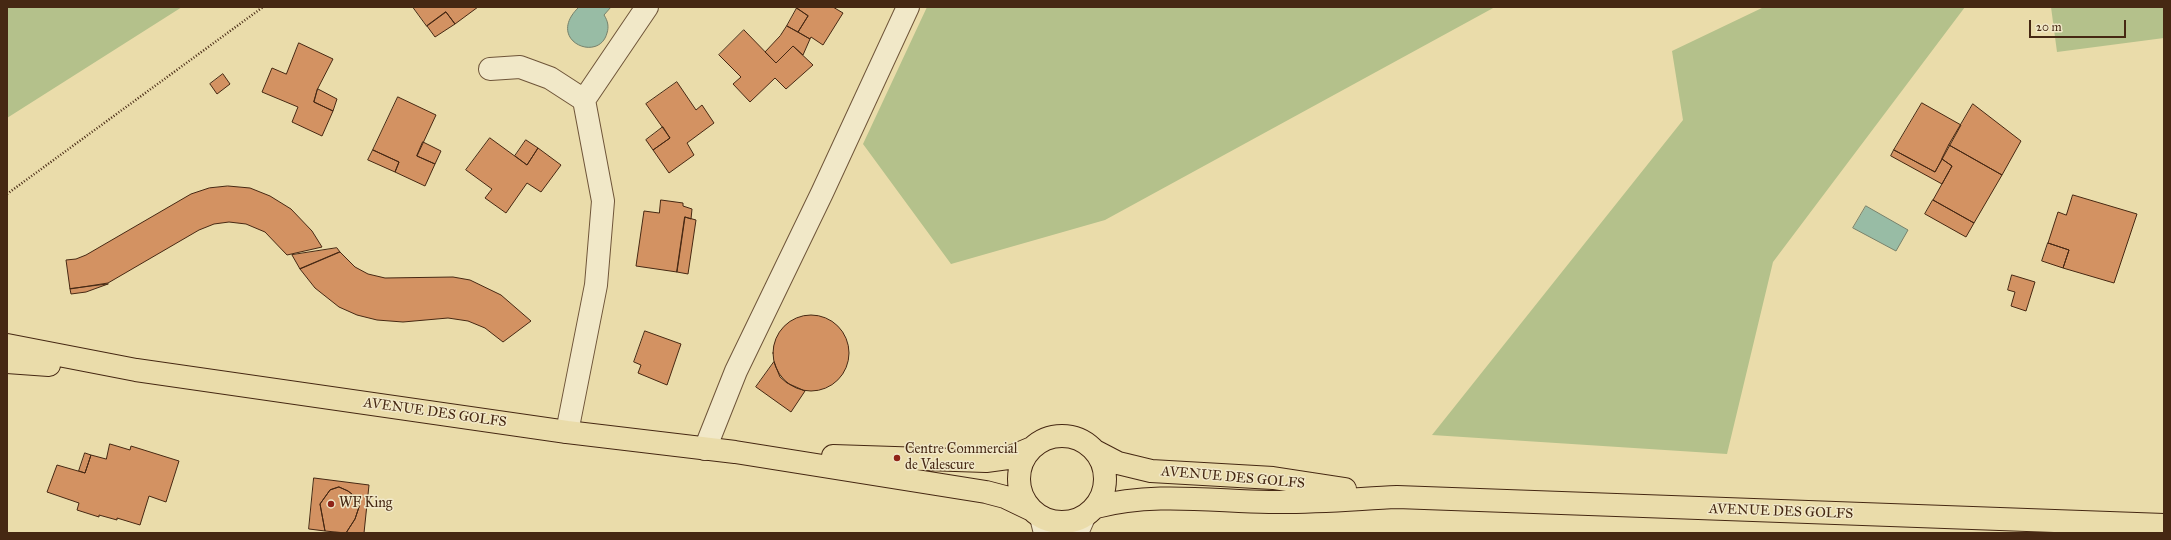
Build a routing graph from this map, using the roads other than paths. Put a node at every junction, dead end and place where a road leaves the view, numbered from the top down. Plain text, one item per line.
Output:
1 (646, 7) edge
2 (908, 7) edge
3 (490, 69) dead end
4 (584, 100) junction
5 (7, 345) edge
6 (7, 362) edge
7 (136, 370) junction
8 (567, 432) junction
9 (1032, 448) junction
10 (705, 449) junction
11 (1095, 451) junction
12 (736, 452) junction
13 (1397, 497) junction
14 (1086, 519) edge
15 (1039, 520) edge
16 (2164, 525) edge

1 - 4 street
2 - 10 street
3 - 4 street
4 - 8 street
5 - 7 main road, AVENUE DES GOLFS
6 - 7 main road, AVENUE DES GOLFS
7 - 8 main road, AVENUE DES GOLFS
8 - 10 main road, AVENUE DES GOLFS
9 - 11 main road
9 - 12 main road, AVENUE DES GOLFS
9 - 15 main road
10 - 12 main road, AVENUE DES GOLFS
11 - 13 main road, AVENUE DES GOLFS
11 - 14 main road
12 - 15 main road, AVENUE DES GOLFS
13 - 14 main road, AVENUE DES GOLFS
13 - 16 main road, AVENUE DES GOLFS
14 - 15 main road

